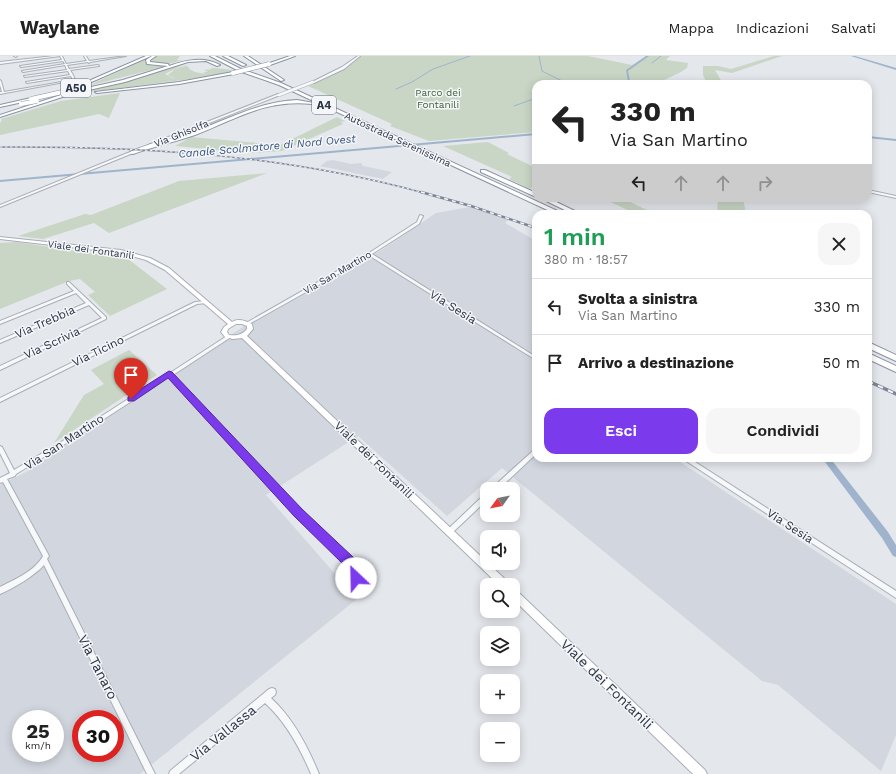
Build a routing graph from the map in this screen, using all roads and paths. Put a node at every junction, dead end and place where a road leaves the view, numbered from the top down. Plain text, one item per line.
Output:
1 (15, 56) edge
2 (60, 56) edge
3 (85, 56) edge
4 (124, 56) edge
5 (150, 56) edge
6 (154, 56) edge
7 (188, 56) edge
8 (212, 56) edge
9 (225, 56) edge
10 (246, 56) edge
11 (288, 56) edge
12 (293, 56) edge
13 (359, 56) edge
14 (63, 60) junction
15 (262, 60) dead end
16 (18, 61) junction
17 (89, 62) junction
18 (0, 63) edge
19 (173, 64) junction
20 (267, 64) junction
21 (66, 65) junction
22 (257, 65) junction
23 (21, 66) junction
24 (98, 66) dead end
25 (222, 68) dead end
26 (69, 70) junction
27 (240, 70) junction
28 (22, 71) junction
29 (231, 73) junction
30 (167, 74) dead end
31 (72, 75) junction
32 (25, 76) junction
33 (208, 77) junction
34 (174, 78) dead end
35 (282, 80) junction
36 (0, 81) edge
37 (27, 82) junction
38 (29, 88) junction
39 (112, 90) junction
40 (2, 93) edge
41 (59, 97) junction
42 (0, 107) edge
43 (0, 115) edge
44 (364, 123) junction
45 (419, 145) junction
46 (131, 153) junction
47 (872, 192) edge
48 (532, 193) edge
49 (896, 197) edge
50 (532, 200) edge
51 (536, 202) edge
52 (552, 202) edge
53 (0, 206) edge
54 (553, 210) edge
55 (569, 210) edge
56 (421, 216) dead end
57 (0, 238) edge
58 (370, 254) junction
59 (68, 283) dead end
60 (77, 291) junction
61 (200, 296) junction
62 (206, 302) junction
63 (89, 303) junction
64 (196, 303) junction
65 (0, 323) edge
66 (248, 323) junction
67 (230, 324) junction
68 (244, 336) junction
69 (229, 337) junction
70 (0, 342) edge
71 (872, 347) edge
72 (532, 356) edge
73 (872, 358) edge
74 (896, 358) edge
75 (0, 368) edge
76 (896, 369) edge
77 (169, 374) junction
78 (0, 400) edge
79 (0, 448) edge
80 (532, 455) edge
81 (691, 462) edge
82 (13, 474) junction
83 (2, 480) edge
84 (503, 482) edge
85 (480, 503) edge
86 (449, 532) junction
87 (44, 561) junction
88 (497, 578) edge
89 (350, 589) dead end
90 (0, 591) edge
91 (896, 594) edge
92 (520, 600) edge
93 (272, 692) dead end
94 (265, 698) junction
95 (151, 774) edge
96 (173, 774) edge
97 (315, 774) edge
98 (701, 774) edge

1 - 16 street
2 - 14 street
2 - 16 street
3 - 17 street
4 - 17 street
5 - 43 highway, A50
6 - 19 highway
6 - 41 highway
7 - 19 highway
8 - 27 highway, Autostrada Serenissima / A4
9 - 35 highway, Autostrada Serenissima / A4
10 - 22 highway
11 - 20 highway
12 - 20 highway, A50
13 - 46 street, Via Ghisolfa, bridge
14 - 21 street
14 - 23 street
15 - 22 highway
16 - 18 street
16 - 23 street
17 - 21 street
19 - 42 highway, bridge
20 - 29 highway, A50, bridge
21 - 26 street
21 - 28 street
22 - 35 highway
23 - 28 street
24 - 26 street
25 - 30 highway
26 - 31 street
26 - 32 street
27 - 41 highway
27 - 44 highway, Autostrada Serenissima / A4
28 - 32 street
29 - 33 highway
29 - 39 highway, A50
31 - 37 street
31 - 38 street
32 - 37 street
33 - 34 highway
33 - 39 highway
35 - 45 highway, Autostrada Serenissima / A4
36 - 40 street
37 - 38 street
38 - 40 street
39 - 42 highway, A50, bridge
41 - 43 highway
44 - 45 highway, Autostrada Serenissima / A4
44 - 46 highway
45 - 48 highway, Autostrada Serenissima / A4
45 - 50 highway, Autostrada Serenissima / A4
46 - 53 street, Via Ghisolfa
47 - 49 street
51 - 54 highway, Autostrada Serenissima / A4
52 - 55 highway
56 - 58 street, Via San Martino
57 - 61 main road, Viale dei Fontanili
58 - 66 street, Via San Martino
58 - 72 street, Via Sesia
59 - 60 street
60 - 63 street
60 - 65 street
61 - 62 main road, Viale dei Fontanili
61 - 64 street
62 - 64 street, Via Ticino
62 - 67 main road, Viale dei Fontanili
63 - 70 street, Via Trebbia
63 - 75 street, Via Scrivia
64 - 78 street, Via Ticino
66 - 67 main road
66 - 68 main road
67 - 69 main road
68 - 69 main road
68 - 86 main road, Viale dei Fontanili
69 - 77 street, Via San Martino
71 - 74 highway
73 - 76 highway
77 - 82 street, Via San Martino
77 - 89 street
79 - 82 street
80 - 84 street
81 - 91 street, Via Sesia
82 - 83 street, Via San Martino
83 - 87 street, Via Tanaro
85 - 86 street
86 - 88 main road, Viale dei Fontanili
87 - 90 street
87 - 95 street, Via Tanaro
92 - 98 main road, Viale dei Fontanili
93 - 94 street, Via Vallassa
94 - 96 street, Via Vallassa
94 - 97 street

